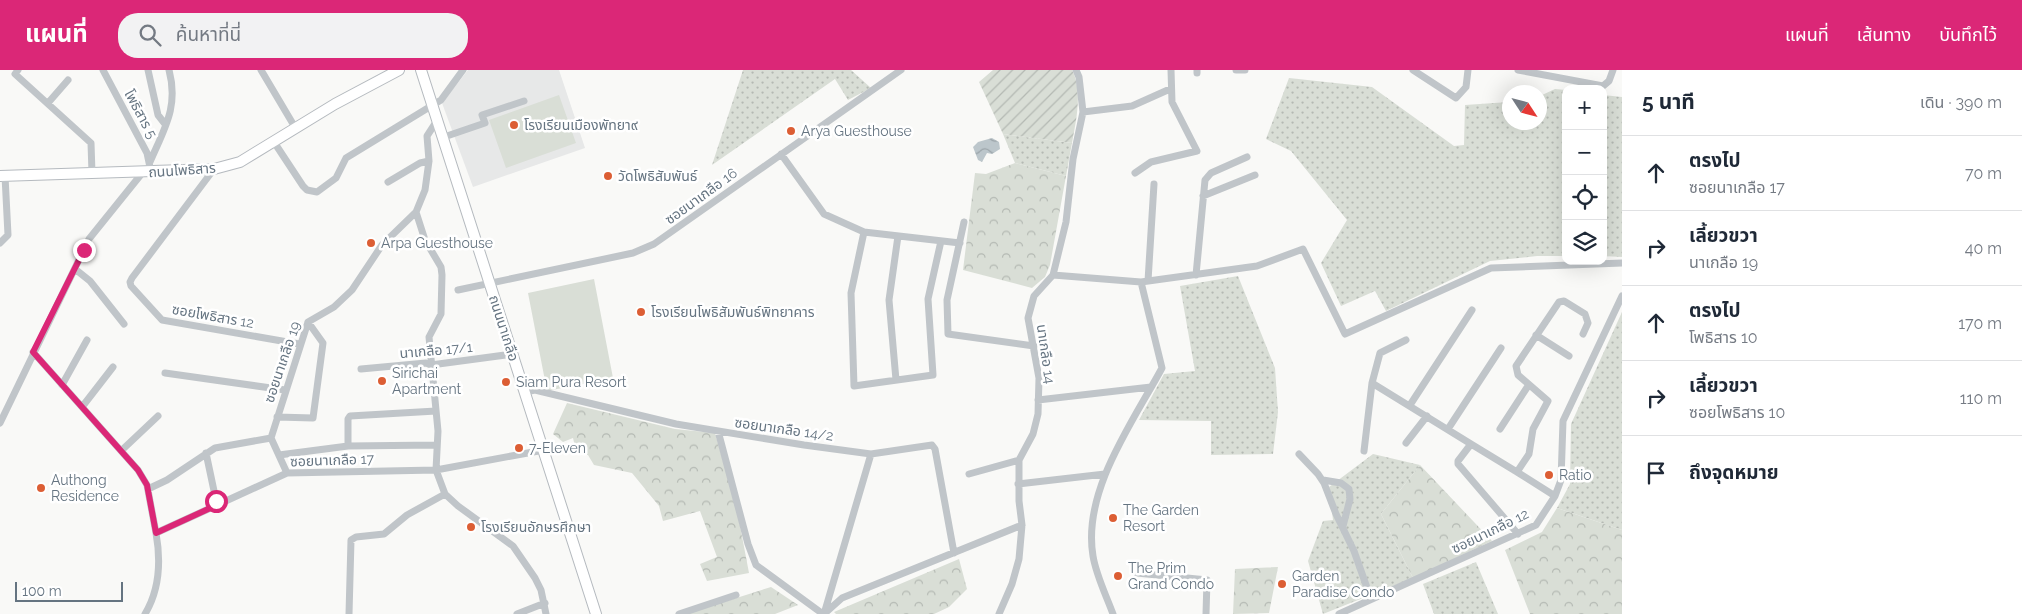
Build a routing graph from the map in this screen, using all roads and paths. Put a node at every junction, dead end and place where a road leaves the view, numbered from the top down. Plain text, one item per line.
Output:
1 (18, 70) edge
2 (104, 70) edge
3 (148, 70) edge
4 (169, 70) edge
5 (261, 70) edge
6 (399, 70) edge
7 (421, 70) edge
8 (463, 70) edge
9 (902, 70) edge
10 (1076, 70) edge
11 (1171, 70) edge
12 (1236, 70) edge
13 (1245, 70) edge
14 (1413, 70) edge
15 (1468, 70) edge
16 (1518, 70) edge
17 (1613, 70) edge
18 (68, 80) dead end
19 (1170, 88) junction
20 (524, 101) dead end
21 (48, 103) junction
22 (433, 105) junction
23 (1083, 112) junction
24 (438, 119) junction
25 (165, 124) junction
26 (296, 129) junction
27 (444, 137) junction
28 (274, 142) junction
29 (781, 154) junction
30 (1248, 157) dead end
31 (429, 161) junction
32 (148, 169) junction
33 (214, 169) junction
34 (92, 173) junction
35 (1135, 173) dead end
36 (1255, 175) dead end
37 (3, 176) edge
38 (388, 182) dead end
39 (1154, 184) dead end
40 (1203, 196) junction
41 (416, 212) junction
42 (964, 222) dead end
43 (864, 232) junction
44 (898, 236) junction
45 (941, 241) junction
46 (0, 243) edge
47 (960, 244) junction
48 (1622, 263) edge
49 (75, 269) junction
50 (1054, 275) junction
51 (1196, 275) junction
52 (1144, 282) junction
53 (490, 283) junction
54 (458, 290) dead end
55 (1622, 296) edge
56 (1472, 310) dead end
57 (308, 322) junction
58 (124, 324) dead end
59 (1582, 334) dead end
60 (1536, 335) junction
61 (87, 340) dead end
62 (1406, 340) dead end
63 (299, 344) junction
64 (1034, 346) junction
65 (1501, 348) dead end
66 (33, 352) junction
67 (513, 354) junction
68 (1569, 356) dead end
69 (431, 365) junction
70 (113, 367) dead end
71 (361, 370) dead end
72 (165, 373) dead end
73 (896, 380) junction
74 (1372, 383) junction
75 (62, 385) junction
76 (1528, 386) junction
77 (1151, 387) junction
78 (285, 390) junction
79 (525, 392) junction
80 (1038, 400) junction
81 (1410, 405) junction
82 (82, 407) junction
83 (436, 411) junction
84 (158, 416) dead end
85 (1427, 416) junction
86 (277, 417) junction
87 (0, 423) edge
88 (1448, 429) junction
89 (1500, 429) dead end
90 (718, 432) junction
91 (271, 438) junction
92 (1406, 443) dead end
93 (1471, 444) junction
94 (437, 445) junction
95 (348, 446) junction
96 (122, 450) junction
97 (544, 450) junction
98 (1364, 451) dead end
99 (206, 453) junction
100 (871, 454) junction
101 (1300, 454) dead end
102 (279, 455) junction
103 (1019, 460) junction
104 (436, 470) junction
105 (1517, 472) junction
106 (287, 473) junction
107 (969, 474) dead end
108 (1105, 474) junction
109 (1323, 480) junction
110 (1018, 484) junction
111 (148, 489) junction
112 (445, 494) junction
113 (1555, 496) junction
114 (217, 505) junction
115 (1022, 525) junction
116 (1343, 526) junction
117 (156, 533) junction
118 (1518, 534) junction
119 (954, 553) junction
120 (1137, 573) dead end
121 (736, 595) dead end
122 (1371, 599) junction
123 (544, 603) junction
124 (145, 614) edge
125 (349, 614) edge
126 (517, 614) edge
127 (546, 614) edge
128 (596, 614) edge
129 (679, 614) edge
130 (824, 614) edge
131 (999, 614) edge
132 (1113, 614) edge
133 (1206, 614) edge
134 (1339, 614) edge

1 - 21 street
2 - 32 street, โพธิสาร 5
3 - 25 street
4 - 25 street
5 - 26 street
6 - 26 street, ถนนโพธิสาร
7 - 22 street, ถนนนาเกลือ
8 - 22 street
9 - 29 street, ซอยนาเกลือ 16
10 - 23 street
11 - 19 street
12 - 13 street
14 - 15 street
16 - 17 street
18 - 21 street
19 - 23 street
19 - 35 street
20 - 27 street
21 - 34 street
22 - 24 street, ถนนนาเกลือ
22 - 28 street
23 - 50 street
24 - 27 street, ถนนนาเกลือ
24 - 31 street, ซอยนาเกลือ 19
25 - 32 street
26 - 28 street, ถนนโพธิสาร
27 - 53 street, ถนนนาเกลือ
28 - 33 street, ถนนโพธิสาร
29 - 43 street
29 - 53 street, ซอยนาเกลือ 16
30 - 40 street
31 - 38 street
31 - 41 street, ซอยนาเกลือ 19
32 - 33 street, ถนนโพธิสาร
32 - 34 street, ถนนโพธิสาร
32 - 49 street
33 - 63 street, ซอยโพธิสาร 12
34 - 37 street, ถนนโพธิสาร
36 - 40 street
37 - 46 street
39 - 52 street
40 - 51 street
41 - 57 street, ซอยนาเกลือ 19
41 - 69 street
42 - 47 street
43 - 44 street
43 - 73 street
44 - 45 street
44 - 73 street
45 - 47 street
45 - 73 street
47 - 64 street
48 - 51 street
49 - 58 street
49 - 66 street
50 - 52 street
50 - 64 street, นาเกลือ 14
51 - 52 street
52 - 77 street
53 - 54 street, ซอยนาเกลือ 16
53 - 67 street, ถนนนาเกลือ
55 - 113 street, ซอยนาเกลือ 12
56 - 81 street
57 - 63 street, ซอยนาเกลือ 19
57 - 86 street
59 - 60 street
60 - 68 street
60 - 76 street
61 - 75 street
62 - 74 street
63 - 78 street, ซอยนาเกลือ 19
64 - 80 street, นาเกลือ 14
65 - 88 street
66 - 75 street
66 - 87 street
67 - 69 street, นาเกลือ 17/1
67 - 79 street, ถนนนาเกลือ
69 - 71 street, นาเกลือ 17/1
69 - 83 street
70 - 82 street
72 - 78 street
74 - 81 street
74 - 98 street
75 - 82 street
76 - 89 street
76 - 105 street
77 - 80 street
77 - 108 street
78 - 86 street, ซอยนาเกลือ 19
79 - 90 street, ซอยนาเกลือ 14/2
79 - 97 street, ถนนนาเกลือ
80 - 103 street, นาเกลือ 14
81 - 85 street
82 - 96 street
83 - 94 street
83 - 95 street
84 - 96 street
85 - 88 street
85 - 92 street
86 - 91 street, ซอยนาเกลือ 19
88 - 93 street
90 - 100 street, ซอยนาเกลือ 14/2
90 - 130 street
91 - 99 street
91 - 102 street
93 - 105 street
93 - 118 street
94 - 95 street
94 - 104 street
95 - 102 street
96 - 111 street
97 - 104 street, ซอยนาเกลือ 17
97 - 128 street, ถนนนาเกลือ
99 - 111 street
99 - 114 street
100 - 119 street, ซอยนาเกลือ 14/2
100 - 130 street
101 - 109 street
102 - 106 street
103 - 107 street
103 - 110 street, นาเกลือ 14
104 - 106 street, ซอยนาเกลือ 17
104 - 112 street
105 - 113 street
106 - 114 street, ซอยนาเกลือ 17
108 - 110 street
108 - 132 street
109 - 116 street
109 - 116 street
110 - 115 street, นาเกลือ 14
111 - 117 street
112 - 123 street
112 - 125 street
113 - 118 street, ซอยนาเกลือ 12
114 - 117 street, ซอยนาเกลือ 17
115 - 119 street
115 - 131 street, นาเกลือ 14
116 - 122 street
117 - 124 street
118 - 122 street, ซอยนาเกลือ 12
119 - 130 street
120 - 133 street
121 - 129 street
122 - 134 street, ซอยนาเกลือ 12
123 - 126 street
123 - 127 street

